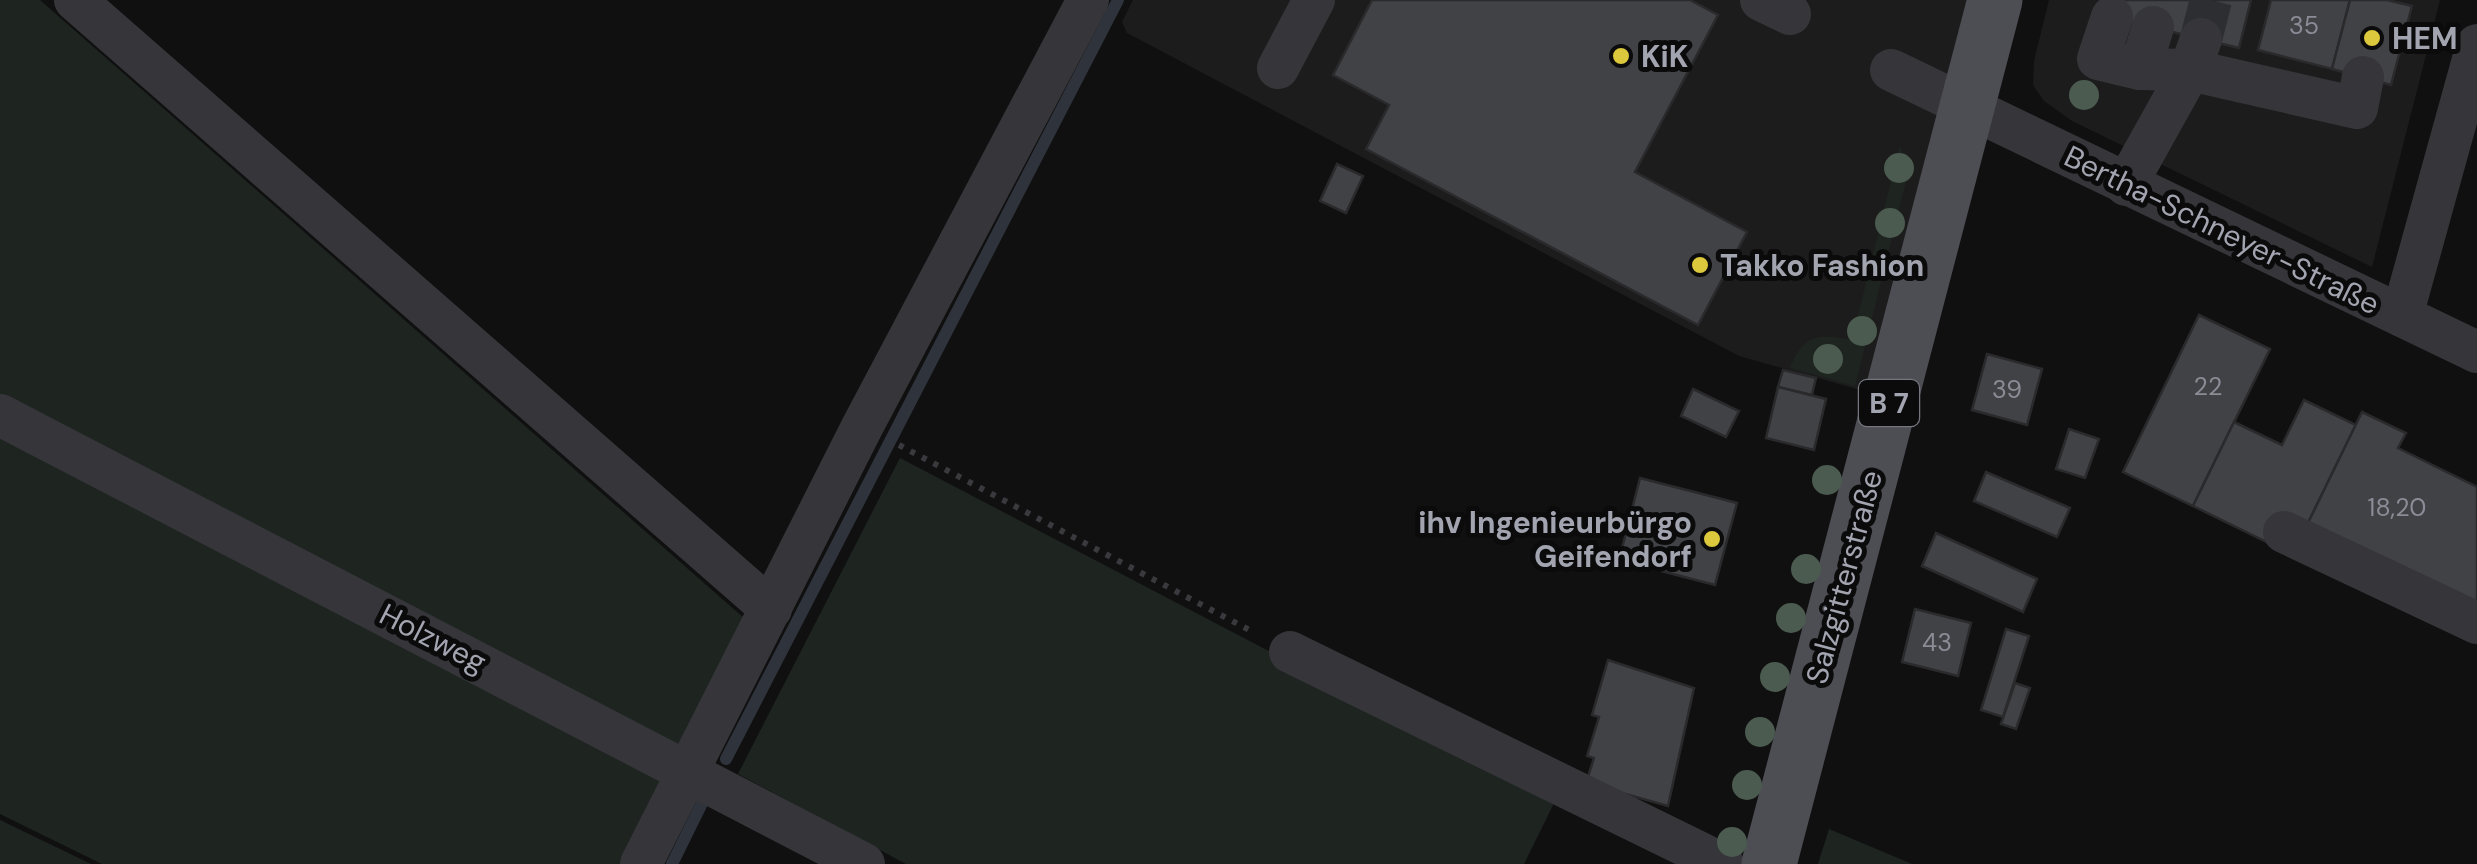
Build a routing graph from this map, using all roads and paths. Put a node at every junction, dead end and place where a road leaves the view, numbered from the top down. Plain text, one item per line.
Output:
1 (76, 0) edge
2 (1088, 0) edge
3 (1314, 0) edge
4 (1995, 0) edge
5 (2112, 17) dead end
6 (2152, 27) dead end
7 (2477, 45) edge
8 (2196, 55) junction
9 (1278, 68) dead end
10 (2140, 69) junction
11 (1891, 70) dead end
12 (2363, 77) dead end
13 (1966, 110) junction
14 (2126, 185) junction
15 (2402, 316) junction
16 (2477, 352) edge
17 (0, 415) edge
18 (910, 450) dead end
19 (2284, 532) dead end
20 (771, 609) junction
21 (2477, 623) edge
22 (1290, 652) joint
23 (689, 770) junction
24 (641, 864) edge
25 (864, 864) edge
26 (1723, 864) edge
27 (1769, 864) edge

1 - 20 street
2 - 20 street
3 - 9 street
4 - 13 main road, Salzgitterstraße / B 7
5 - 10 street
6 - 10 street
7 - 15 street
8 - 10 street
8 - 12 street
8 - 14 street
11 - 13 street, Bertha-Schneyer-Straße
13 - 14 street, Bertha-Schneyer-Straße
13 - 27 main road, Salzgitterstraße / B 7
14 - 15 street, Bertha-Schneyer-Straße
15 - 16 street, Bertha-Schneyer-Straße
17 - 23 street, Holzweg
18 - 22 path
19 - 21 street
20 - 23 street
22 - 26 street
23 - 24 street
23 - 25 street, Holzweg

